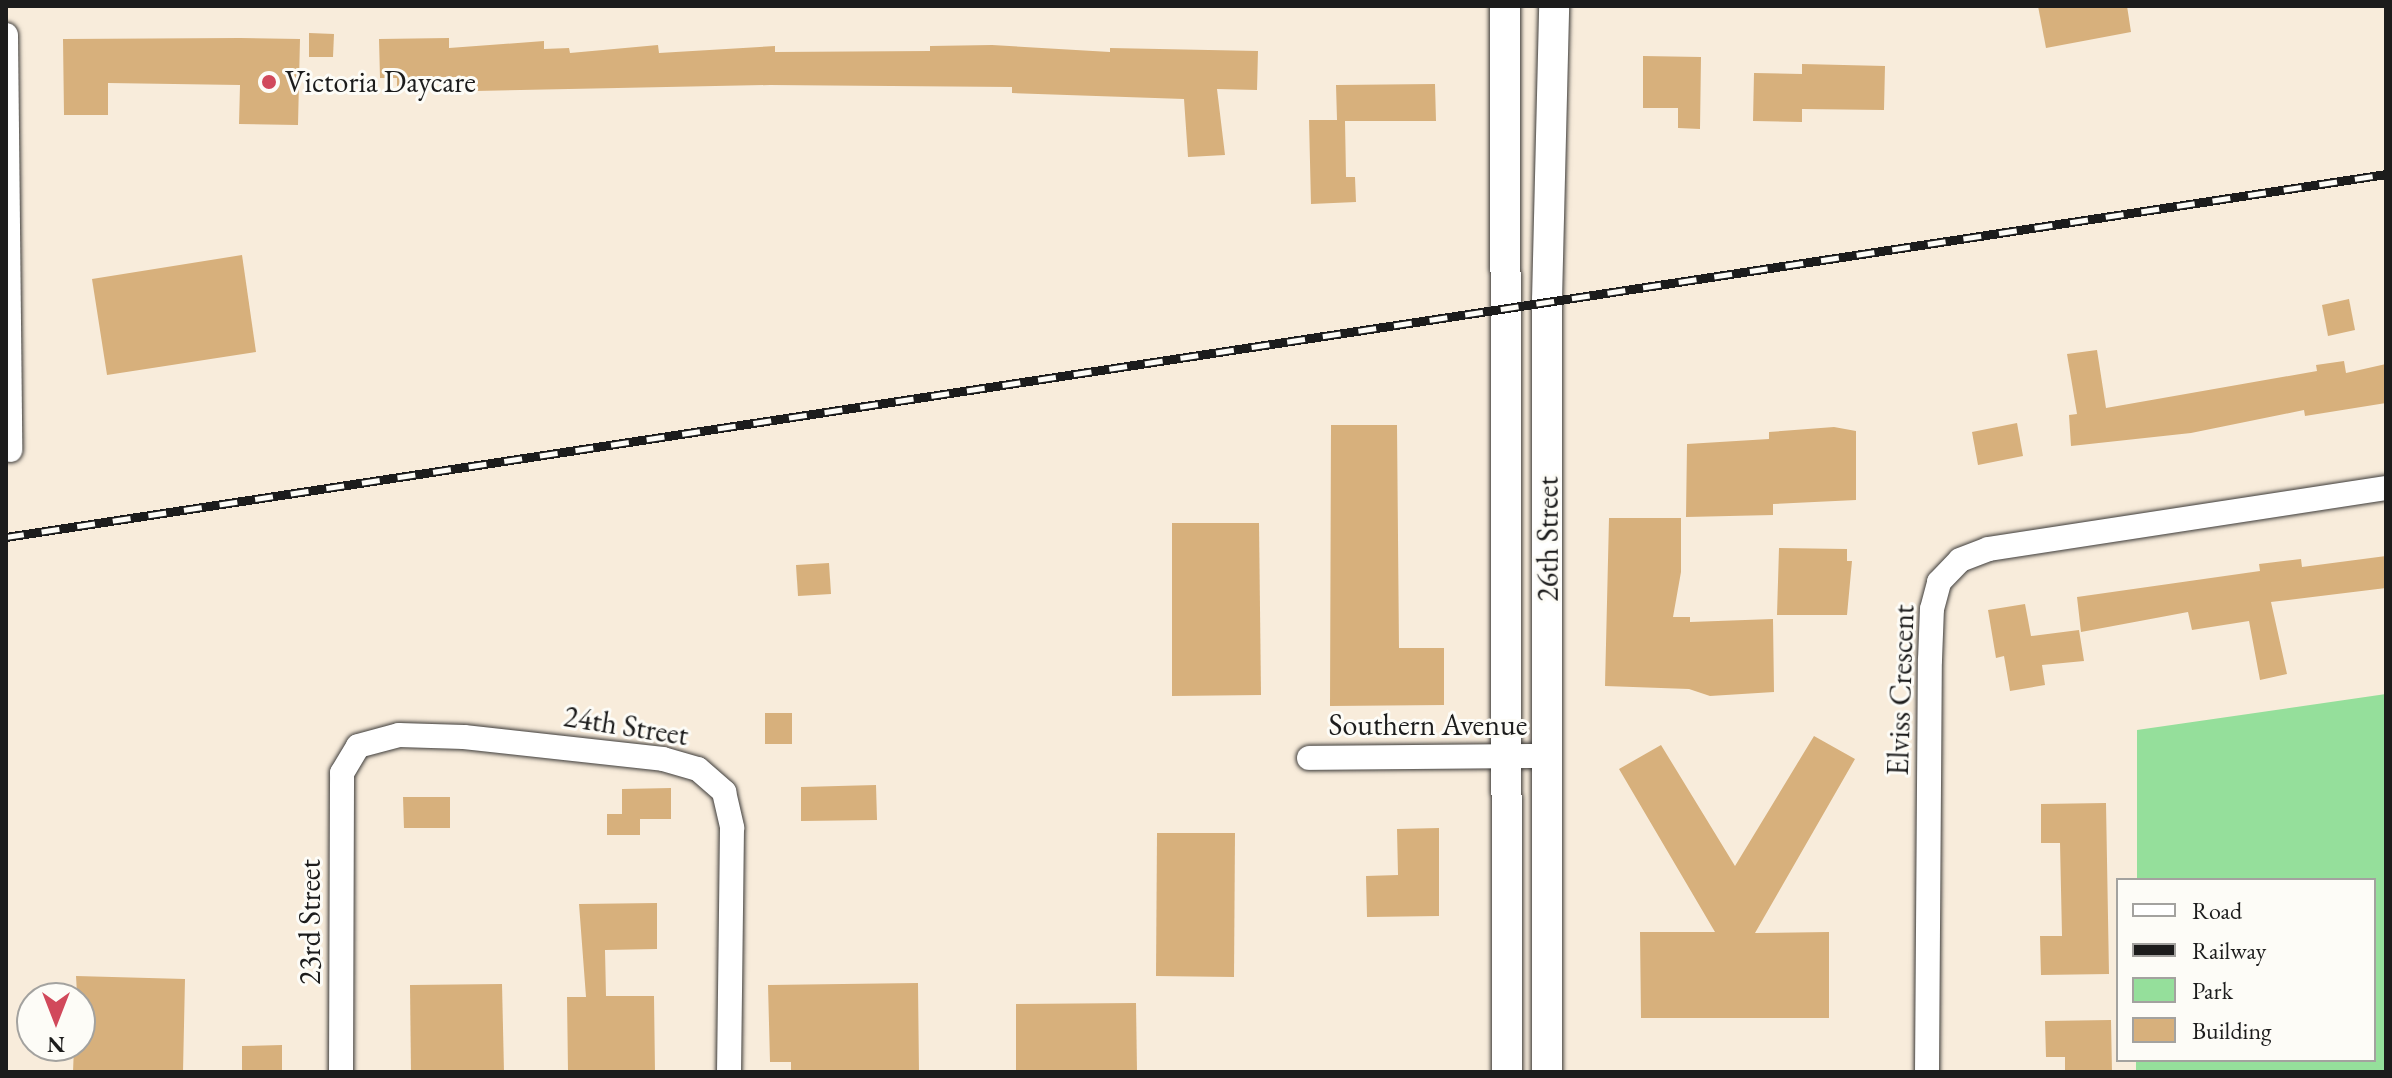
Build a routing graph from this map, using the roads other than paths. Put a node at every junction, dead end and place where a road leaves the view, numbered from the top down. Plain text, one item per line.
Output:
1 (1505, 6) edge
2 (1554, 6) edge
3 (6, 35) edge
4 (1549, 437) junction
5 (1506, 438) junction
6 (10, 450) dead end
7 (2386, 488) edge
8 (1506, 756) junction
9 (1547, 756) junction
10 (1309, 758) dead end
11 (342, 773) joint
12 (341, 1072) edge
13 (729, 1072) edge
14 (1507, 1072) edge
15 (1547, 1072) edge
16 (1927, 1072) edge

1 - 5 street, 26th Street
2 - 4 street, 26th Street
3 - 6 street
4 - 5 street
4 - 9 street, 26th Street
5 - 8 street, 26th Street
7 - 16 street, Elviss Crescent
8 - 9 street, Southern Avenue
8 - 10 street, Southern Avenue
8 - 14 street, 26th Street
9 - 15 street, 26th Street
11 - 12 street, 23rd Street
11 - 13 street, 24th Street

